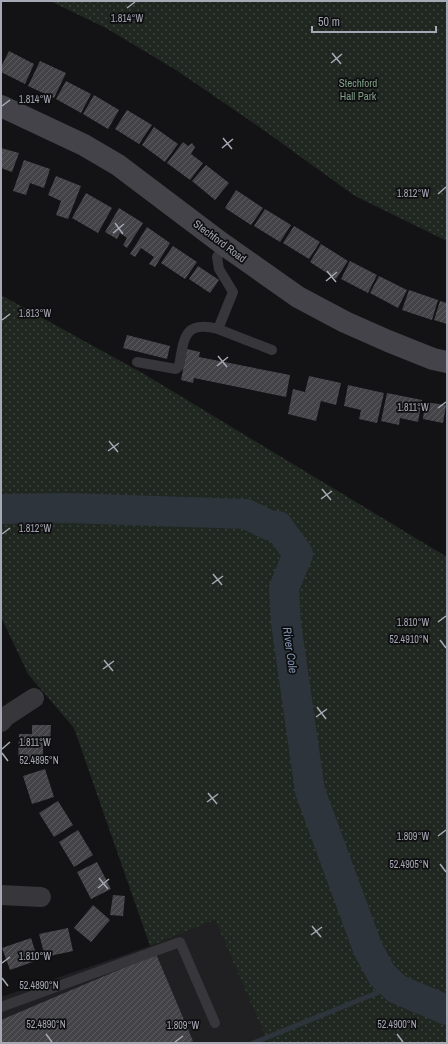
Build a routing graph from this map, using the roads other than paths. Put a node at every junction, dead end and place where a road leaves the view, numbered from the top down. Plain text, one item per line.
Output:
1 (1, 106) edge
2 (225, 246) junction
3 (218, 329) junction
4 (272, 350) dead end
5 (137, 362) dead end
6 (447, 362) edge
7 (34, 698) dead end
8 (1, 722) edge
9 (1, 895) edge
10 (41, 898) dead end
11 (1, 1007) edge
12 (215, 1023) dead end

1 - 2 main road, Stechford Road
2 - 3 lane
2 - 6 main road, Stechford Road
3 - 4 lane
3 - 5 lane
7 - 8 street
9 - 10 street
11 - 12 lane

